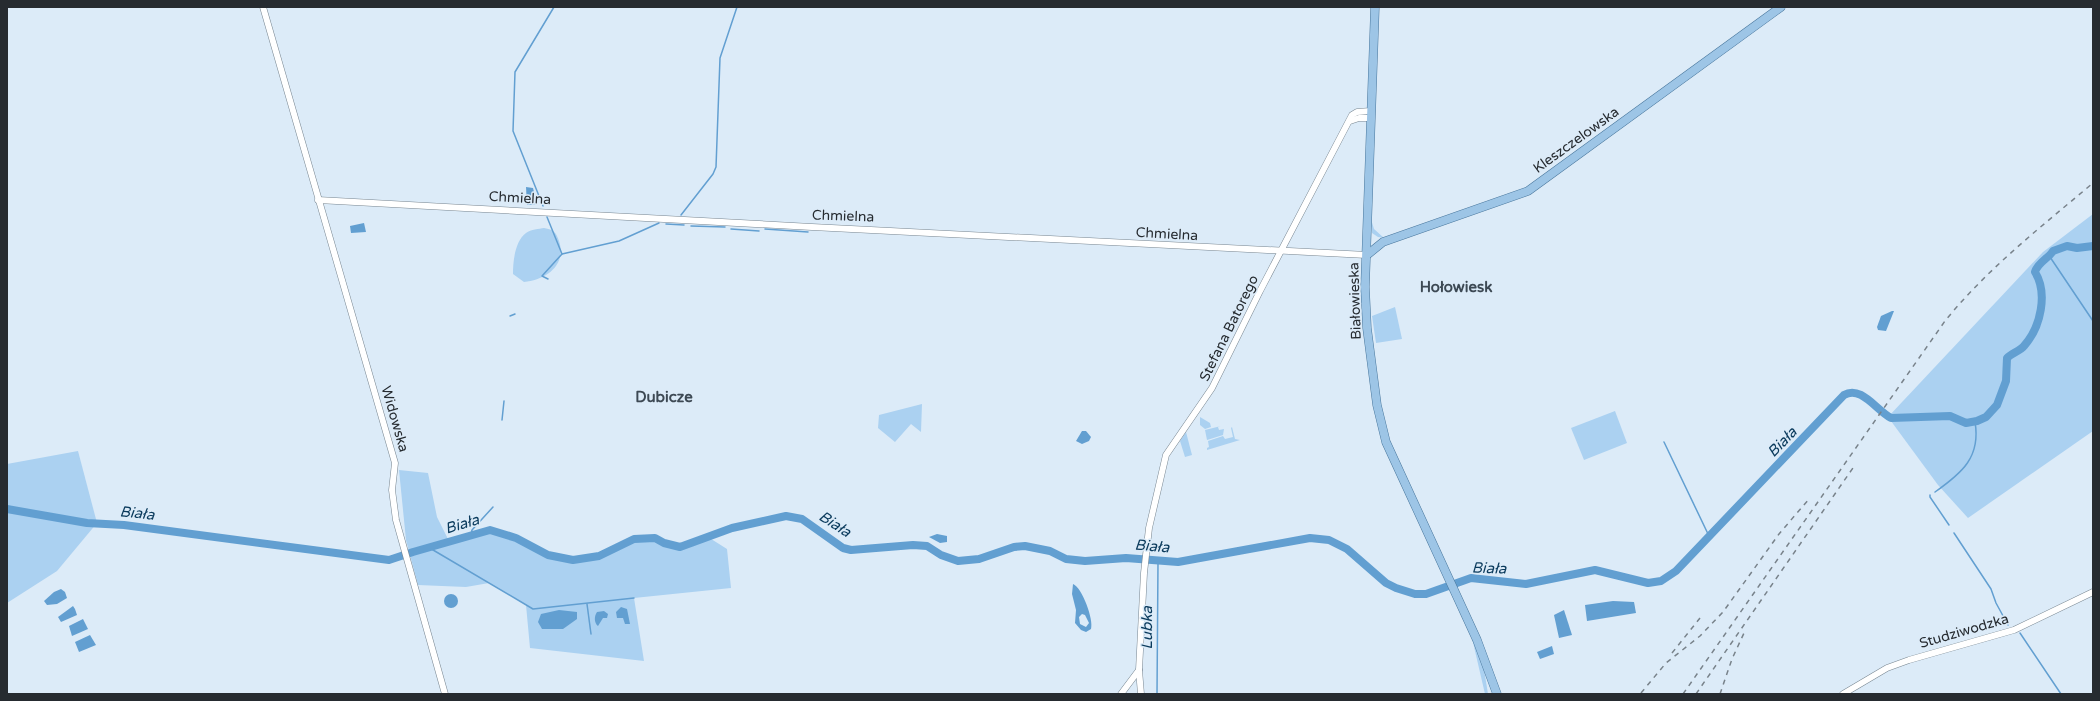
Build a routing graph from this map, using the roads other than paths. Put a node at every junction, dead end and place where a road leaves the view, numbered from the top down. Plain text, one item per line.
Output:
1 (263, 7) edge
2 (1375, 7) edge
3 (1781, 7) edge
4 (1371, 114) junction
5 (318, 200) junction
6 (1367, 235) junction
7 (1382, 242) junction
8 (1281, 252) junction
9 (1366, 256) junction
10 (2093, 592) edge
11 (1139, 670) junction
12 (1490, 676) junction
13 (1128, 685) junction
14 (1853, 691) edge
15 (1141, 692) edge
16 (445, 694) edge
17 (1121, 694) edge
18 (1491, 694) edge
19 (1497, 694) edge
20 (1843, 694) edge

1 - 5 street, Widowska
2 - 4 main road, Białowieska
3 - 7 main road, Kleszczelowska
4 - 6 main road, Białowieska
4 - 8 street, Stefana Batorego
5 - 8 street, Chmielna
5 - 16 street, Widowska
6 - 7 main road
6 - 9 main road, Białowieska
7 - 9 main road, Kleszczelowska
8 - 9 street, Chmielna
8 - 11 street, Stefana Batorego
9 - 12 main road, Białowieska
10 - 14 street, Studziwodzka
11 - 13 street
11 - 15 street
12 - 18 main road
12 - 19 main road
13 - 15 street
13 - 17 street
14 - 20 street, Studziwodzka

